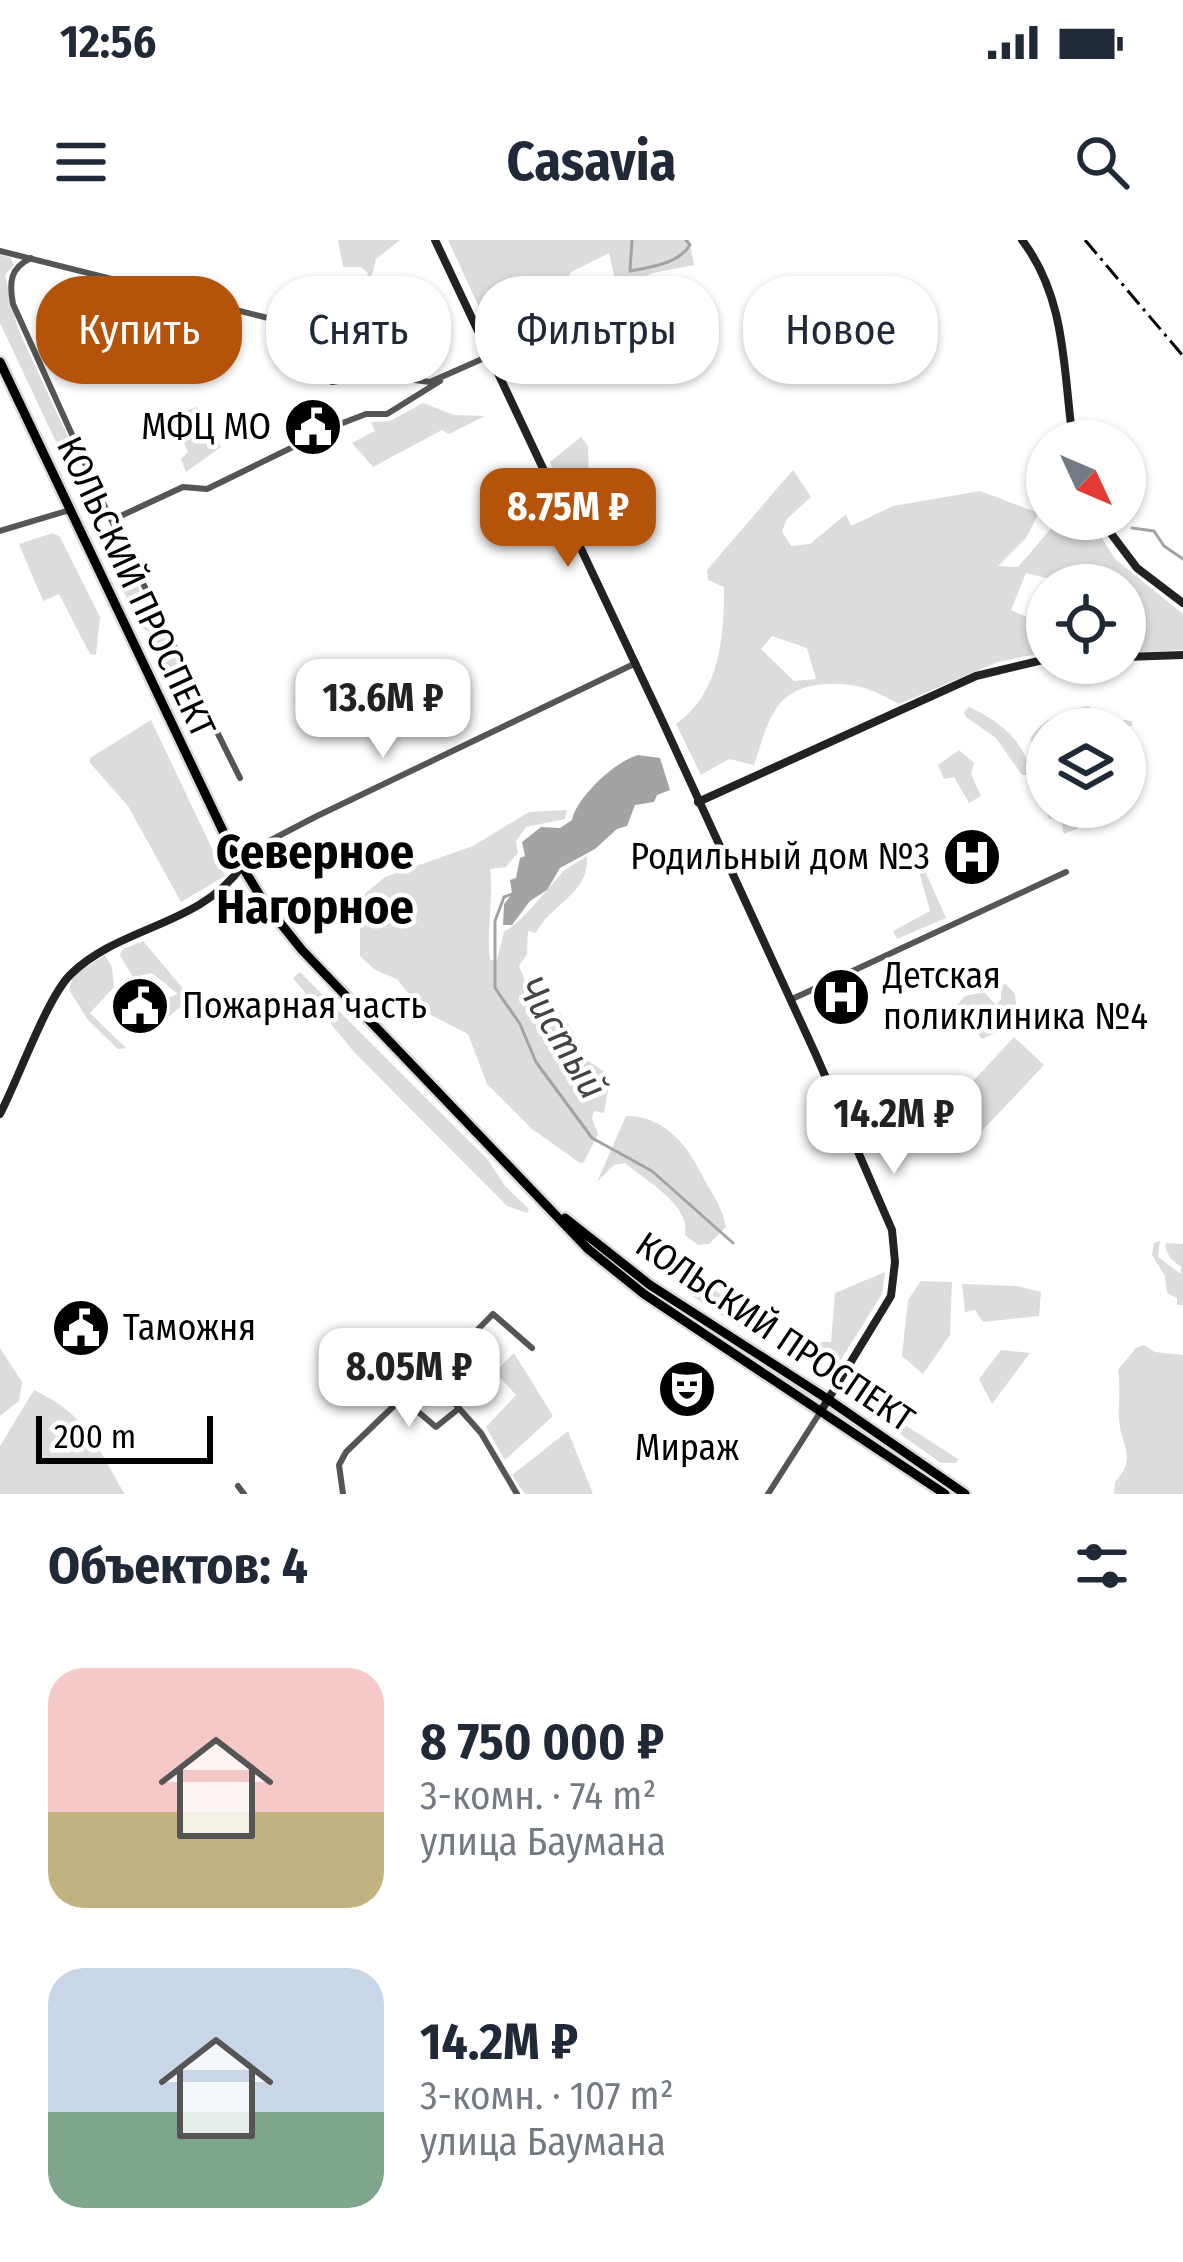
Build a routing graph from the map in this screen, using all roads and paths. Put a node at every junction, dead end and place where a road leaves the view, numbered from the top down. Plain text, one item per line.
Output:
1 (436, 240) edge
2 (1022, 240) edge
3 (0, 251) edge
4 (14, 254) junction
5 (31, 258) junction
6 (19, 264) junction
7 (266, 317) edge
8 (475, 325) edge
9 (0, 362) edge
10 (435, 384) edge
11 (502, 384) edge
12 (1071, 420) edge
13 (70, 511) junction
14 (112, 520) junction
15 (0, 531) edge
16 (1116, 540) edge
17 (1183, 603) edge
18 (1183, 655) edge
19 (1146, 656) edge
20 (636, 663) junction
21 (1026, 664) edge
22 (240, 778) dead end
23 (698, 802) junction
24 (242, 866) junction
25 (1066, 872) dead end
26 (790, 1000) junction
27 (0, 1114) edge
28 (591, 1245) junction
29 (532, 1348) dead end
30 (829, 1400) junction
31 (458, 1409) junction
32 (821, 1412) junction
33 (238, 1486) dead end
34 (244, 1494) edge
35 (343, 1494) edge
36 (517, 1494) edge
37 (768, 1494) edge
38 (945, 1494) edge
39 (965, 1494) edge

1 - 8 street
2 - 12 street
3 - 4 street
4 - 5 street
4 - 6 street
5 - 6 street
5 - 7 street
6 - 14 street
9 - 13 main road, КОЛЬСКИЙ ПРОСПЕКТ
10 - 14 street
11 - 20 street
13 - 15 street
13 - 24 main road, КОЛЬСКИЙ ПРОСПЕКТ
14 - 22 street
16 - 17 street
18 - 19 street
20 - 23 street
20 - 24 street
21 - 23 street
23 - 26 street
24 - 27 street
24 - 28 main road, КОЛЬСКИЙ ПРОСПЕКТ
25 - 26 street
26 - 30 street
28 - 30 main road, КОЛЬСКИЙ ПРОСПЕКТ
28 - 32 main road, КОЛЬСКИЙ ПРОСПЕКТ
29 - 31 street
30 - 32 street
30 - 39 main road, КОЛЬСКИЙ ПРОСПЕКТ
31 - 35 street
31 - 36 street
32 - 37 street
32 - 38 main road, КОЛЬСКИЙ ПРОСПЕКТ
33 - 34 street

